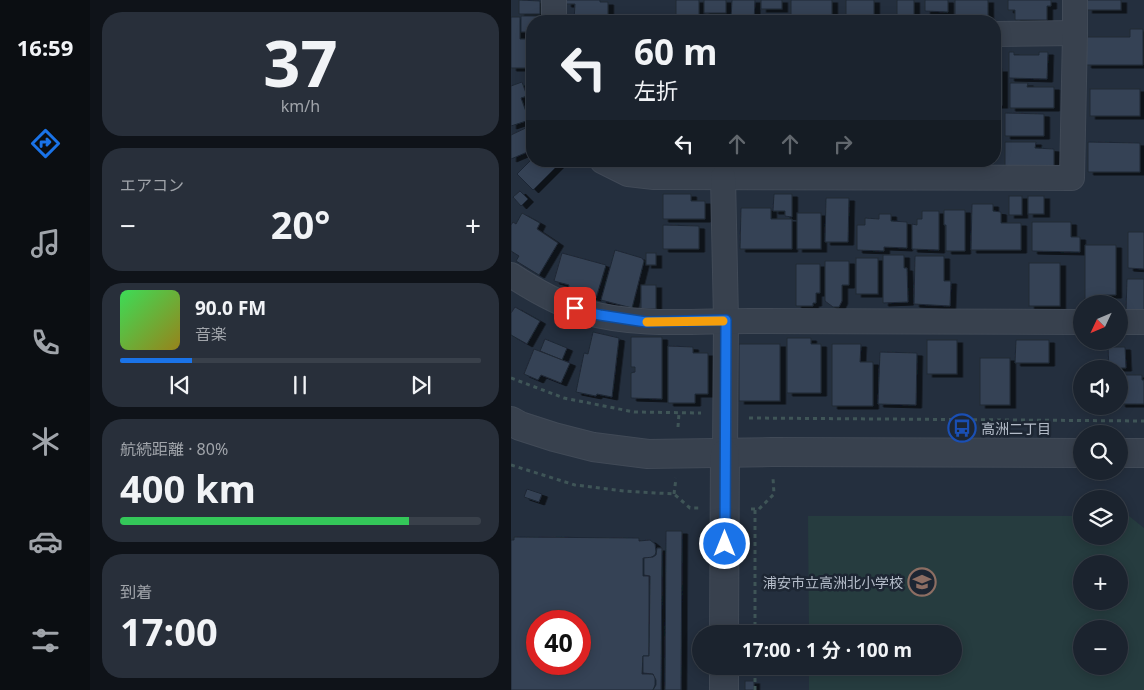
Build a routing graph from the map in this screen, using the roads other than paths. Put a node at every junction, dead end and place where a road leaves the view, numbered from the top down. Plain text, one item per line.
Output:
1 (554, 0) edge
2 (1075, 0) edge
3 (554, 15) edge
4 (1001, 34) edge
5 (1075, 34) junction
6 (614, 167) edge
7 (723, 177) junction
8 (511, 275) edge
9 (726, 320) junction
10 (1073, 322) edge
11 (1129, 322) edge
12 (1144, 322) edge
13 (511, 421) edge
14 (1073, 453) edge
15 (1128, 453) edge
16 (1144, 453) edge
17 (725, 454) junction
18 (724, 625) edge
19 (724, 675) edge
20 (724, 690) edge

1 - 3 street
2 - 5 street
4 - 5 street
5 - 7 street
6 - 7 street
7 - 9 street
8 - 9 street
9 - 10 street
9 - 17 street
11 - 12 street
13 - 17 street
14 - 17 street
15 - 16 street
17 - 18 street
19 - 20 street

